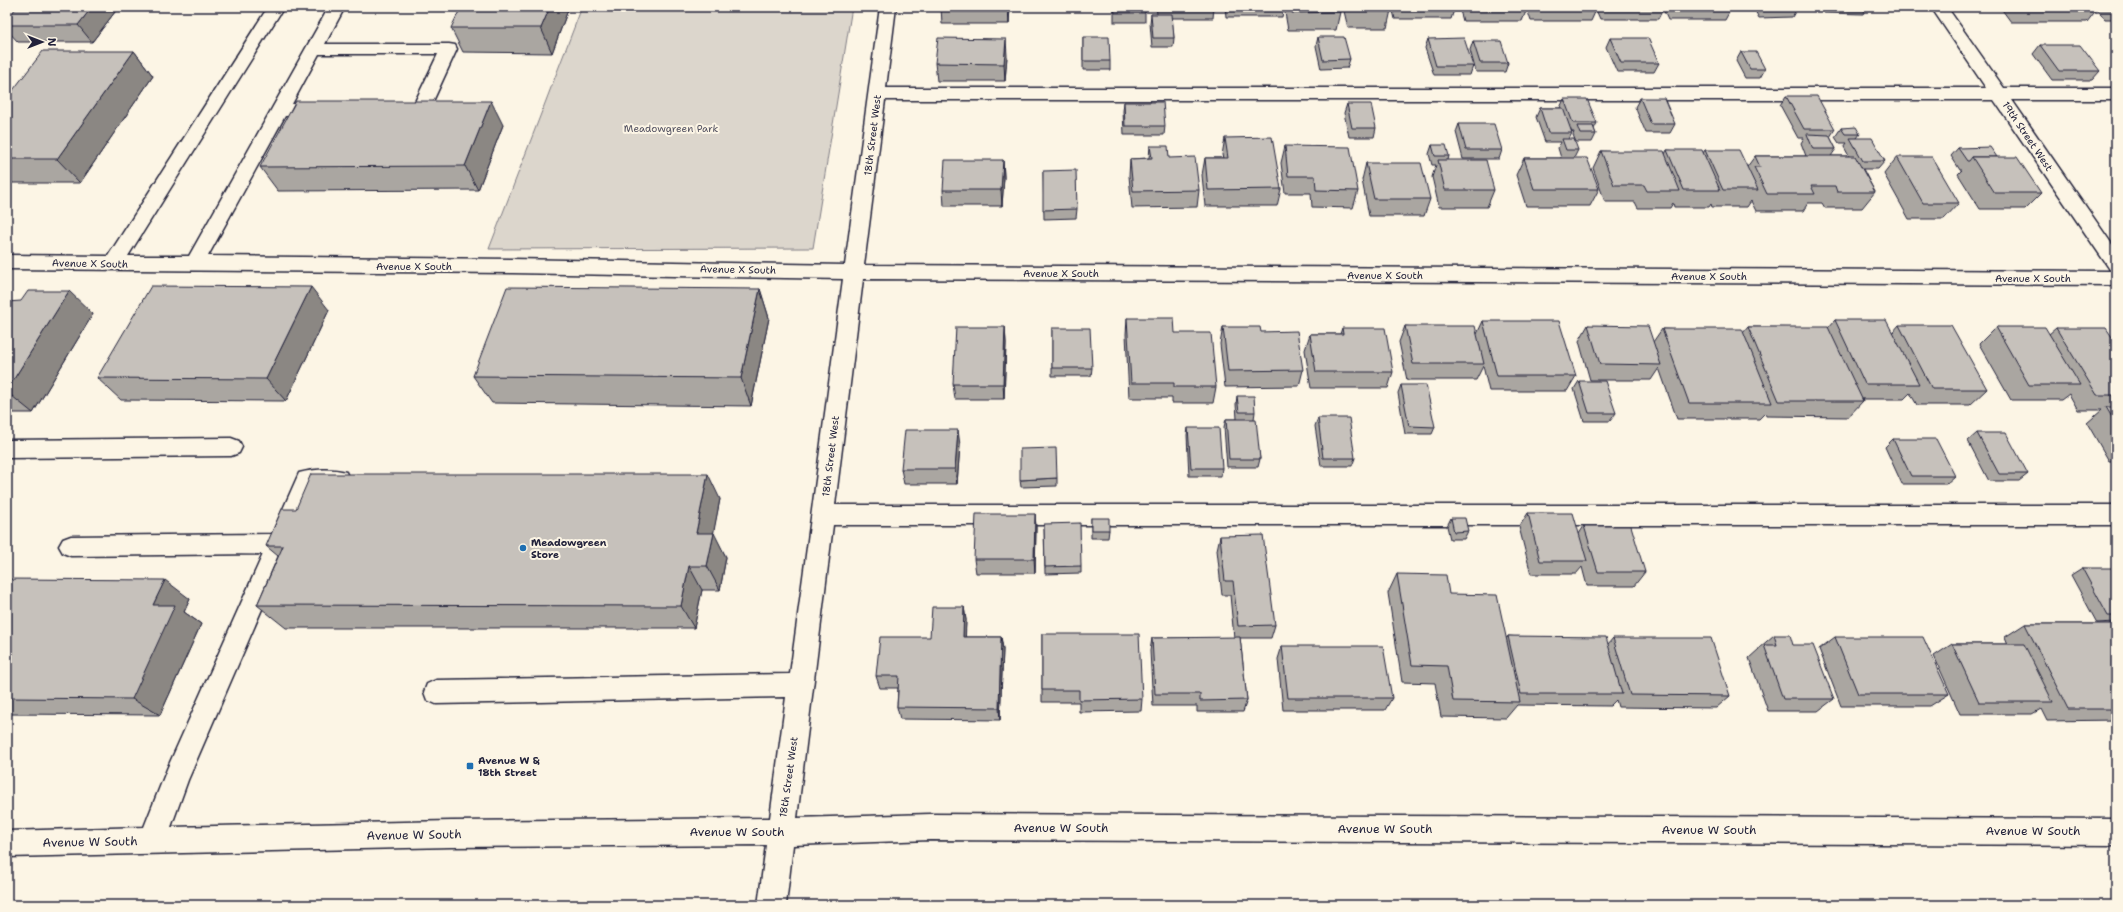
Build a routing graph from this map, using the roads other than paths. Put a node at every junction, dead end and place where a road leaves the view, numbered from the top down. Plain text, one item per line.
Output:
1 (276, 7) edge
2 (337, 7) edge
3 (888, 7) edge
4 (1939, 7) edge
5 (314, 49) junction
6 (1998, 92) junction
7 (878, 94) junction
8 (2116, 94) edge
9 (280, 110) junction
10 (334, 110) edge
11 (381, 110) edge
12 (7, 262) edge
13 (113, 263) junction
14 (194, 264) junction
15 (2116, 265) edge
16 (854, 270) junction
17 (2116, 278) edge
18 (231, 448) dead end
19 (7, 449) edge
20 (360, 479) edge
21 (823, 515) junction
22 (2116, 515) edge
23 (278, 544) junction
24 (71, 546) dead end
25 (801, 685) junction
26 (436, 692) dead end
27 (780, 832) junction
28 (2116, 832) edge
29 (152, 841) junction
30 (7, 844) edge
31 (772, 905) edge

1 - 13 street
2 - 5 street
3 - 7 street, 18th Street West
4 - 6 street, 19th Street West
5 - 9 street
5 - 11 street
6 - 7 street
6 - 8 street
6 - 15 street, 19th Street West
7 - 16 street, 18th Street West
9 - 10 street
9 - 14 street
12 - 13 street, Avenue X South
13 - 14 street, Avenue X South
14 - 16 street, Avenue X South
16 - 17 street, Avenue X South
16 - 21 street, 18th Street West
18 - 19 street
20 - 23 street
21 - 22 street
21 - 25 street, 18th Street West
23 - 24 street
23 - 29 street
25 - 26 street
25 - 27 street, 18th Street West
27 - 28 street, Avenue W South
27 - 29 street, Avenue W South
27 - 31 street, 18th Street West
29 - 30 street, Avenue W South

